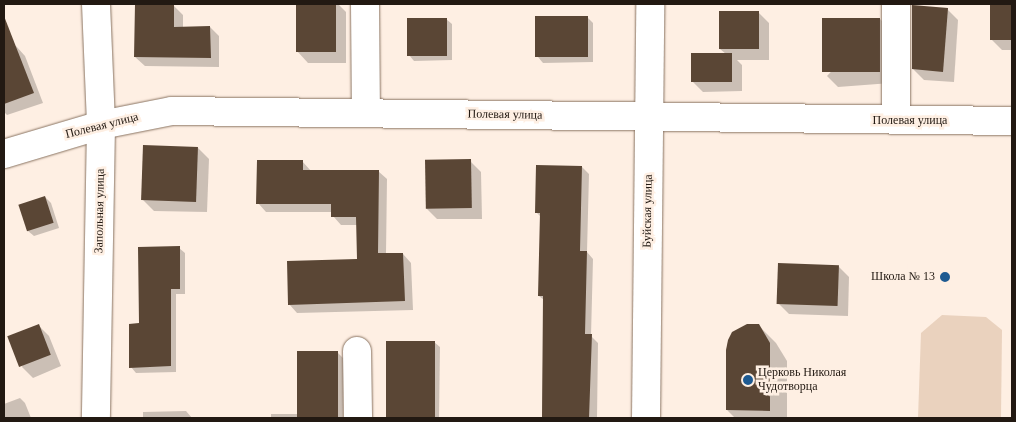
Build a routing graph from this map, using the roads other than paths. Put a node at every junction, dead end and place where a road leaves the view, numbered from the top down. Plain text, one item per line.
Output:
1 (96, 4) edge
2 (366, 4) edge
3 (650, 4) edge
4 (896, 4) edge
5 (366, 113) junction
6 (650, 118) junction
7 (896, 120) junction
8 (1012, 121) edge
9 (101, 125) junction
10 (4, 154) edge
11 (357, 352) dead end
12 (96, 418) edge
13 (358, 418) edge
14 (646, 418) edge

1 - 9 street, Запольная улица
2 - 5 street
3 - 6 street, Буйская улица
4 - 7 street
5 - 6 street, Полевая улица
5 - 9 street, Полевая улица
6 - 7 street, Полевая улица
6 - 14 street, Буйская улица
7 - 8 street, Полевая улица
9 - 10 street, Полевая улица
9 - 12 street, Запольная улица
11 - 13 street

